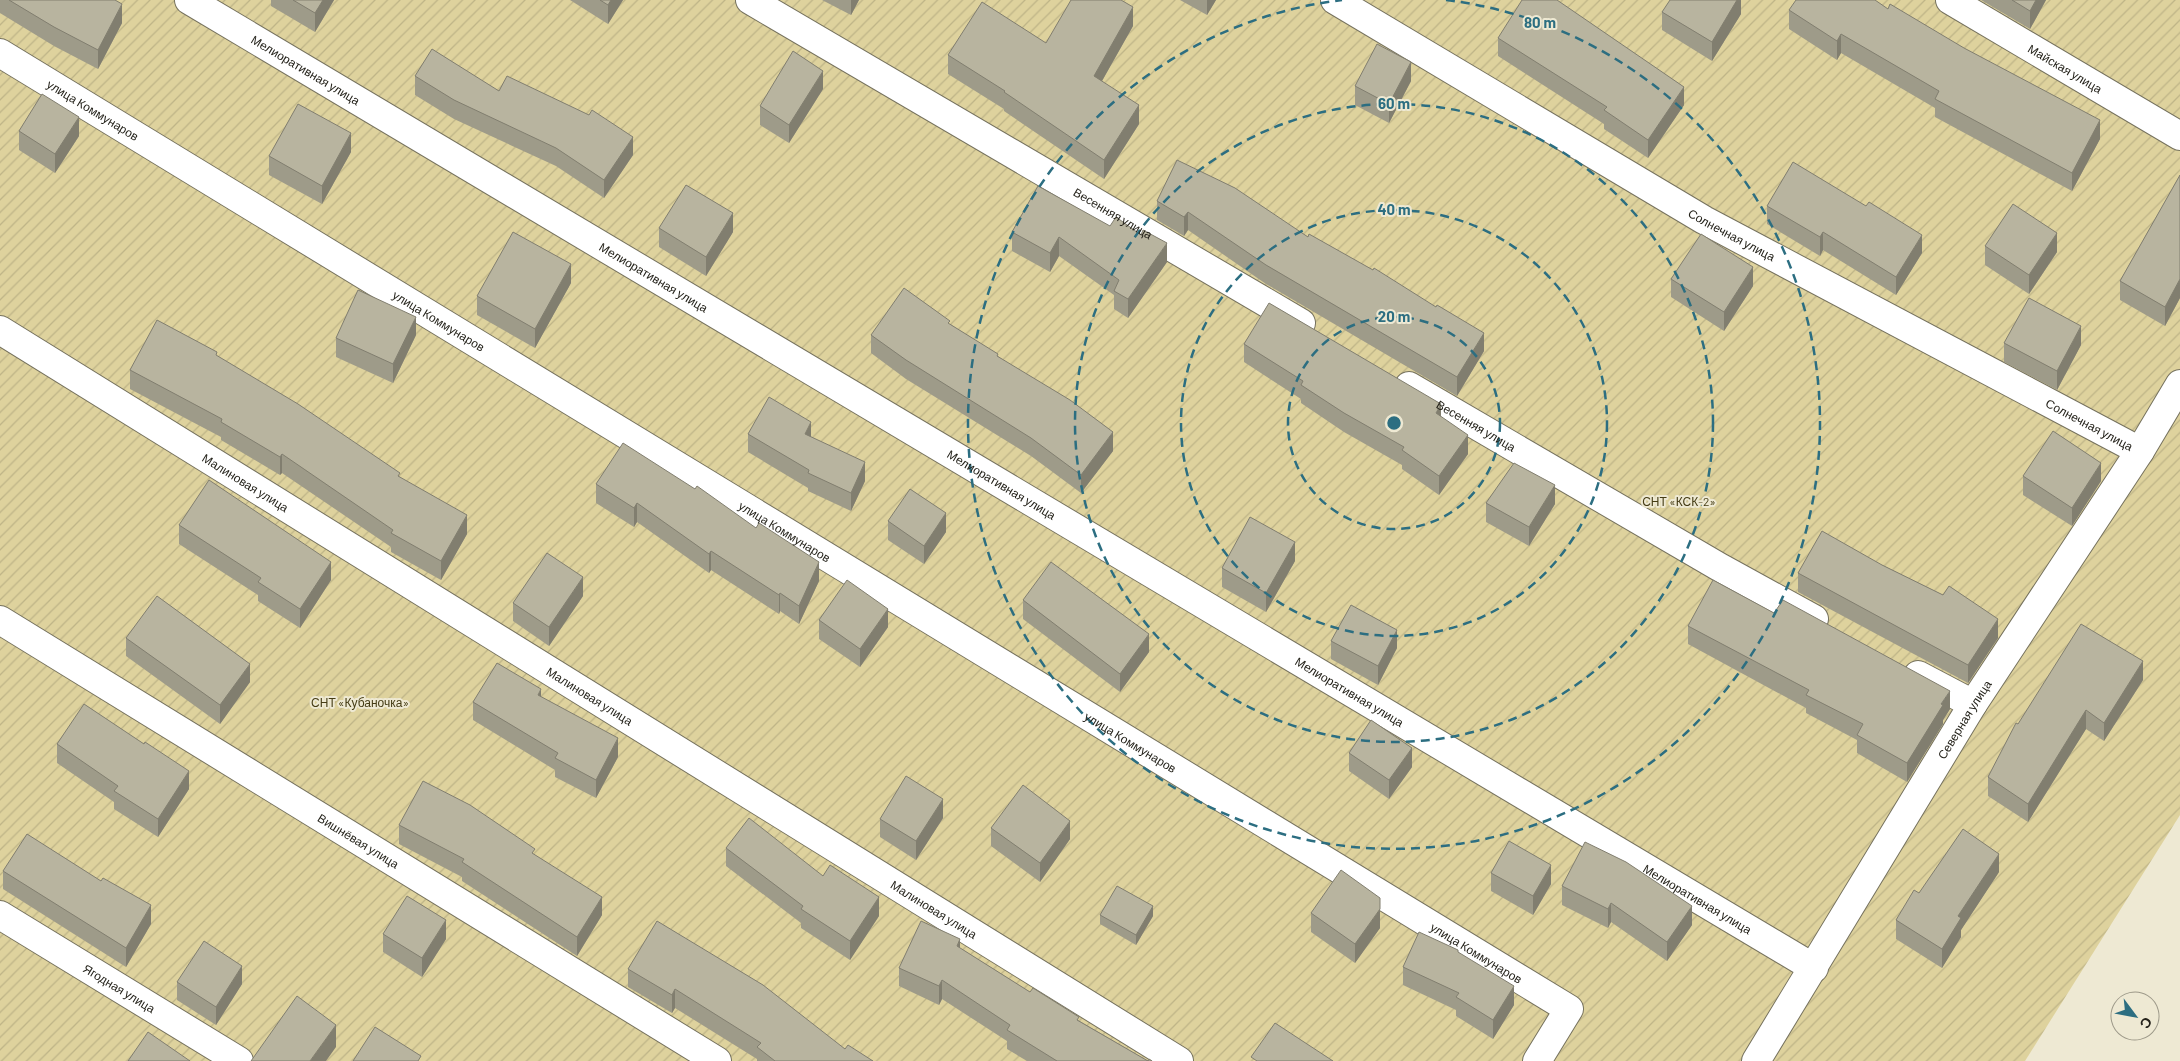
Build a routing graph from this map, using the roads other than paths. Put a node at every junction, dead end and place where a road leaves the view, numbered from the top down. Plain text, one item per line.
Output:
1 (189, 0) edge
2 (750, 0) edge
3 (1335, 0) edge
4 (1950, 0) edge
5 (0, 53) edge
6 (2180, 136) edge
7 (0, 330) edge
8 (1326, 337) edge
9 (1386, 372) edge
10 (2180, 384) edge
11 (2140, 451) junction
12 (0, 620) edge
13 (1834, 629) edge
14 (1895, 662) edge
15 (1973, 704) junction
16 (0, 915) edge
17 (1814, 968) junction
18 (240, 1061) edge
19 (717, 1061) edge
20 (1179, 1061) edge
21 (1538, 1061) edge
22 (1756, 1061) edge

1 - 17 street, Мелиоративная улица
2 - 8 street, Весенняя улица
3 - 11 street, Солнечная улица
4 - 6 street, Майская улица
5 - 21 street, улица Коммунаров
7 - 20 street, Малиновая улица
9 - 13 street, Весенняя улица
10 - 11 street, Северная улица
11 - 15 street, Северная улица
12 - 19 street, Вишнёвая улица
14 - 15 street
15 - 17 street, Северная улица
16 - 18 street, Ягодная улица
17 - 22 street, Северная улица

